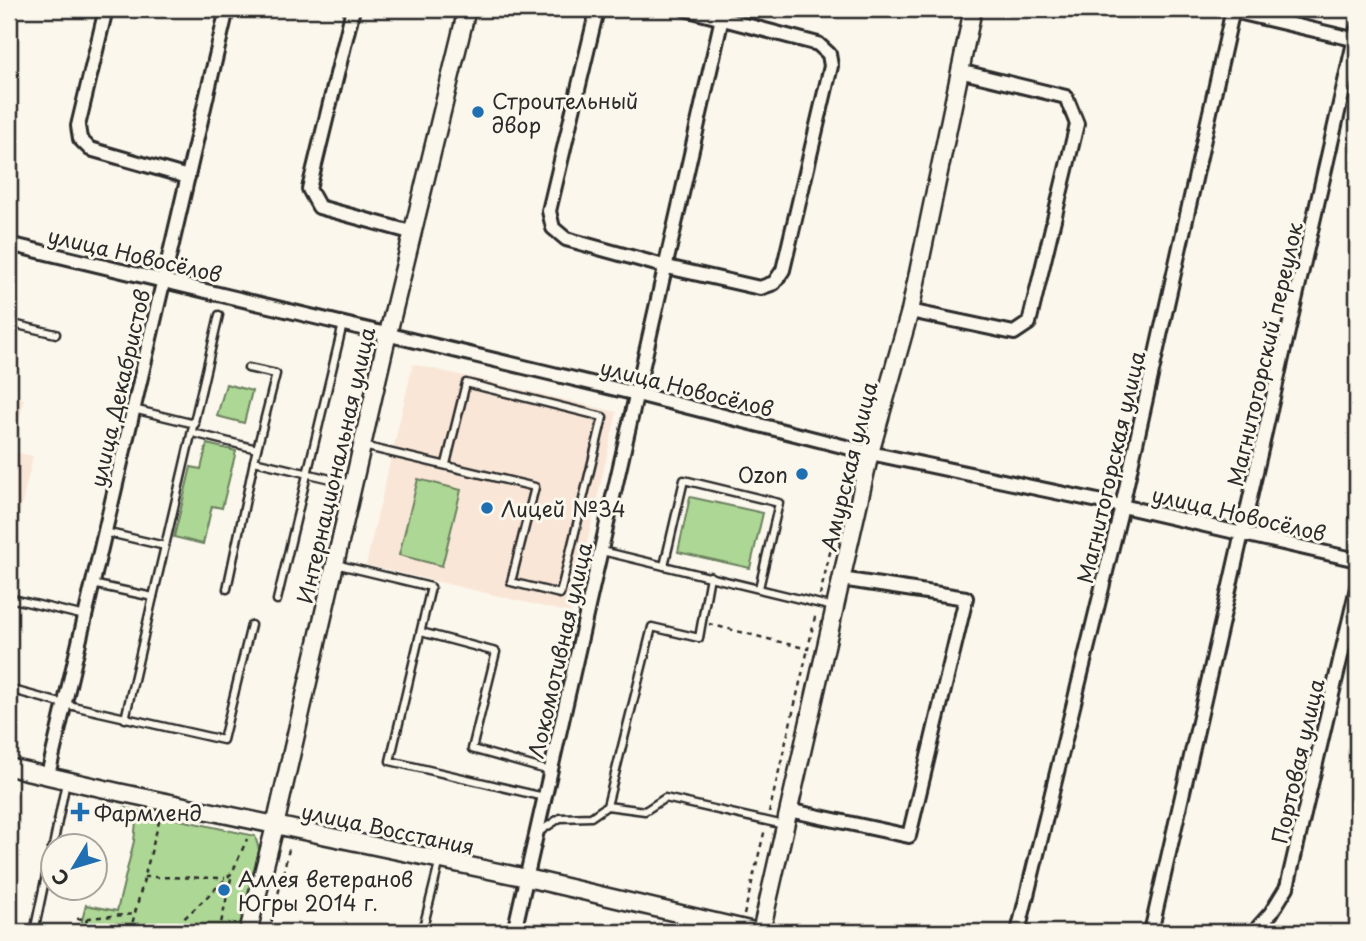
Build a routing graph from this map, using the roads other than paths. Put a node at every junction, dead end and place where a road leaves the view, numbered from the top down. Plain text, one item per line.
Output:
1 (106, 9) edge
2 (227, 9) edge
3 (353, 9) edge
4 (467, 9) edge
5 (599, 9) edge
6 (685, 9) edge
7 (973, 9) edge
8 (1230, 9) edge
9 (723, 13) edge
10 (1356, 36) edge
11 (959, 71) junction
12 (188, 177) junction
13 (414, 233) junction
14 (9, 244) edge
15 (667, 267) junction
16 (163, 280) junction
17 (910, 311) junction
18 (219, 315) dead end
19 (9, 323) edge
20 (343, 324) junction
21 (55, 334) dead end
22 (387, 334) junction
23 (248, 368) dead end
24 (637, 394) junction
25 (133, 409) junction
26 (195, 424) junction
27 (193, 433) junction
28 (361, 445) junction
29 (257, 449) junction
30 (862, 451) junction
31 (254, 461) junction
32 (446, 464) junction
33 (306, 474) junction
34 (352, 484) junction
35 (1122, 506) junction
36 (105, 532) junction
37 (1243, 533) junction
38 (165, 546) junction
39 (602, 551) junction
40 (1357, 560) edge
41 (333, 564) junction
42 (664, 566) junction
43 (710, 576) junction
44 (841, 579) junction
45 (92, 584) junction
46 (759, 588) junction
47 (1357, 588) edge
48 (226, 589) dead end
49 (153, 597) junction
50 (9, 598) edge
51 (277, 600) dead end
52 (826, 605) junction
53 (85, 616) junction
54 (251, 625) dead end
55 (421, 632) junction
56 (9, 689) edge
57 (64, 704) junction
58 (125, 719) junction
59 (9, 766) edge
60 (550, 771) junction
61 (48, 775) junction
62 (67, 780) junction
63 (544, 797) junction
64 (607, 806) junction
65 (786, 817) junction
66 (275, 826) junction
67 (55, 832) edge
68 (537, 833) junction
69 (440, 860) junction
70 (527, 878) junction
71 (40, 902) edge
72 (34, 932) edge
73 (248, 932) edge
74 (422, 932) edge
75 (514, 932) edge
76 (759, 932) edge
77 (1018, 932) edge
78 (1151, 932) edge
79 (1254, 932) edge

1 - 12 street
2 - 12 street, улица Декабристов
3 - 13 street
4 - 13 street, Интернациональная улица
5 - 15 street
6 - 9 street
7 - 11 street, Амурская улица
8 - 10 street
8 - 35 street, Магнитогорская улица
9 - 15 street, Локомотивная улица
9 - 15 street
10 - 37 street, Магнитогорский переулок
11 - 17 street, Амурская улица
11 - 17 street
12 - 16 street, улица Декабристов
13 - 22 street, Интернациональная улица
14 - 16 street, улица Новосёлов
15 - 24 street, Локомотивная улица
16 - 20 street, улица Новосёлов
16 - 25 street, улица Декабристов
17 - 30 street, Амурская улица
18 - 26 lane
19 - 21 lane
20 - 22 street, улица Новосёлов
20 - 33 lane
22 - 24 street, улица Новосёлов
22 - 28 street, Интернациональная улица
23 - 29 lane
24 - 30 street, улица Новосёлов
24 - 39 street, Локомотивная улица
25 - 26 lane
25 - 36 street, улица Декабристов
26 - 27 lane
27 - 29 lane
27 - 38 lane
28 - 32 lane
28 - 34 street, Интернациональная улица
29 - 31 lane
30 - 35 street, улица Новосёлов
30 - 44 street, Амурская улица
31 - 33 lane
31 - 48 lane
32 - 32 lane
33 - 34 lane
33 - 51 lane
34 - 41 street, Интернациональная улица
35 - 37 street, улица Новосёлов
35 - 77 street, Магнитогорская улица
36 - 38 lane
36 - 45 street, улица Декабристов
37 - 40 street, улица Новосёлов
37 - 78 street, Магнитогорский переулок
38 - 49 lane
39 - 42 lane
39 - 60 street, Локомотивная улица
41 - 55 lane
41 - 66 street, Интернациональная улица
42 - 43 lane
42 - 46 lane
43 - 46 lane
43 - 64 lane
44 - 52 street, Амурская улица
44 - 65 street
45 - 49 lane
45 - 53 street, улица Декабристов
46 - 52 lane
47 - 79 street, Портовая улица
49 - 58 lane
50 - 53 lane
52 - 65 street, Амурская улица
53 - 57 street, улица Декабристов
54 - 58 lane
55 - 60 lane
55 - 63 lane
56 - 57 lane
57 - 58 lane
57 - 61 street, улица Декабристов
59 - 61 street, улица Восстания
60 - 63 street, Локомотивная улица
61 - 62 street, улица Восстания
62 - 66 street, улица Восстания
62 - 67 lane
63 - 68 street, Локомотивная улица
64 - 65 lane
64 - 68 lane
65 - 76 street, Амурская улица
66 - 69 street, улица Восстания
66 - 73 street, Интернациональная улица
68 - 70 street, Локомотивная улица
69 - 70 street, улица Восстания
69 - 74 lane
70 - 75 street, Локомотивная улица
70 - 76 street, улица Восстания
71 - 72 lane

